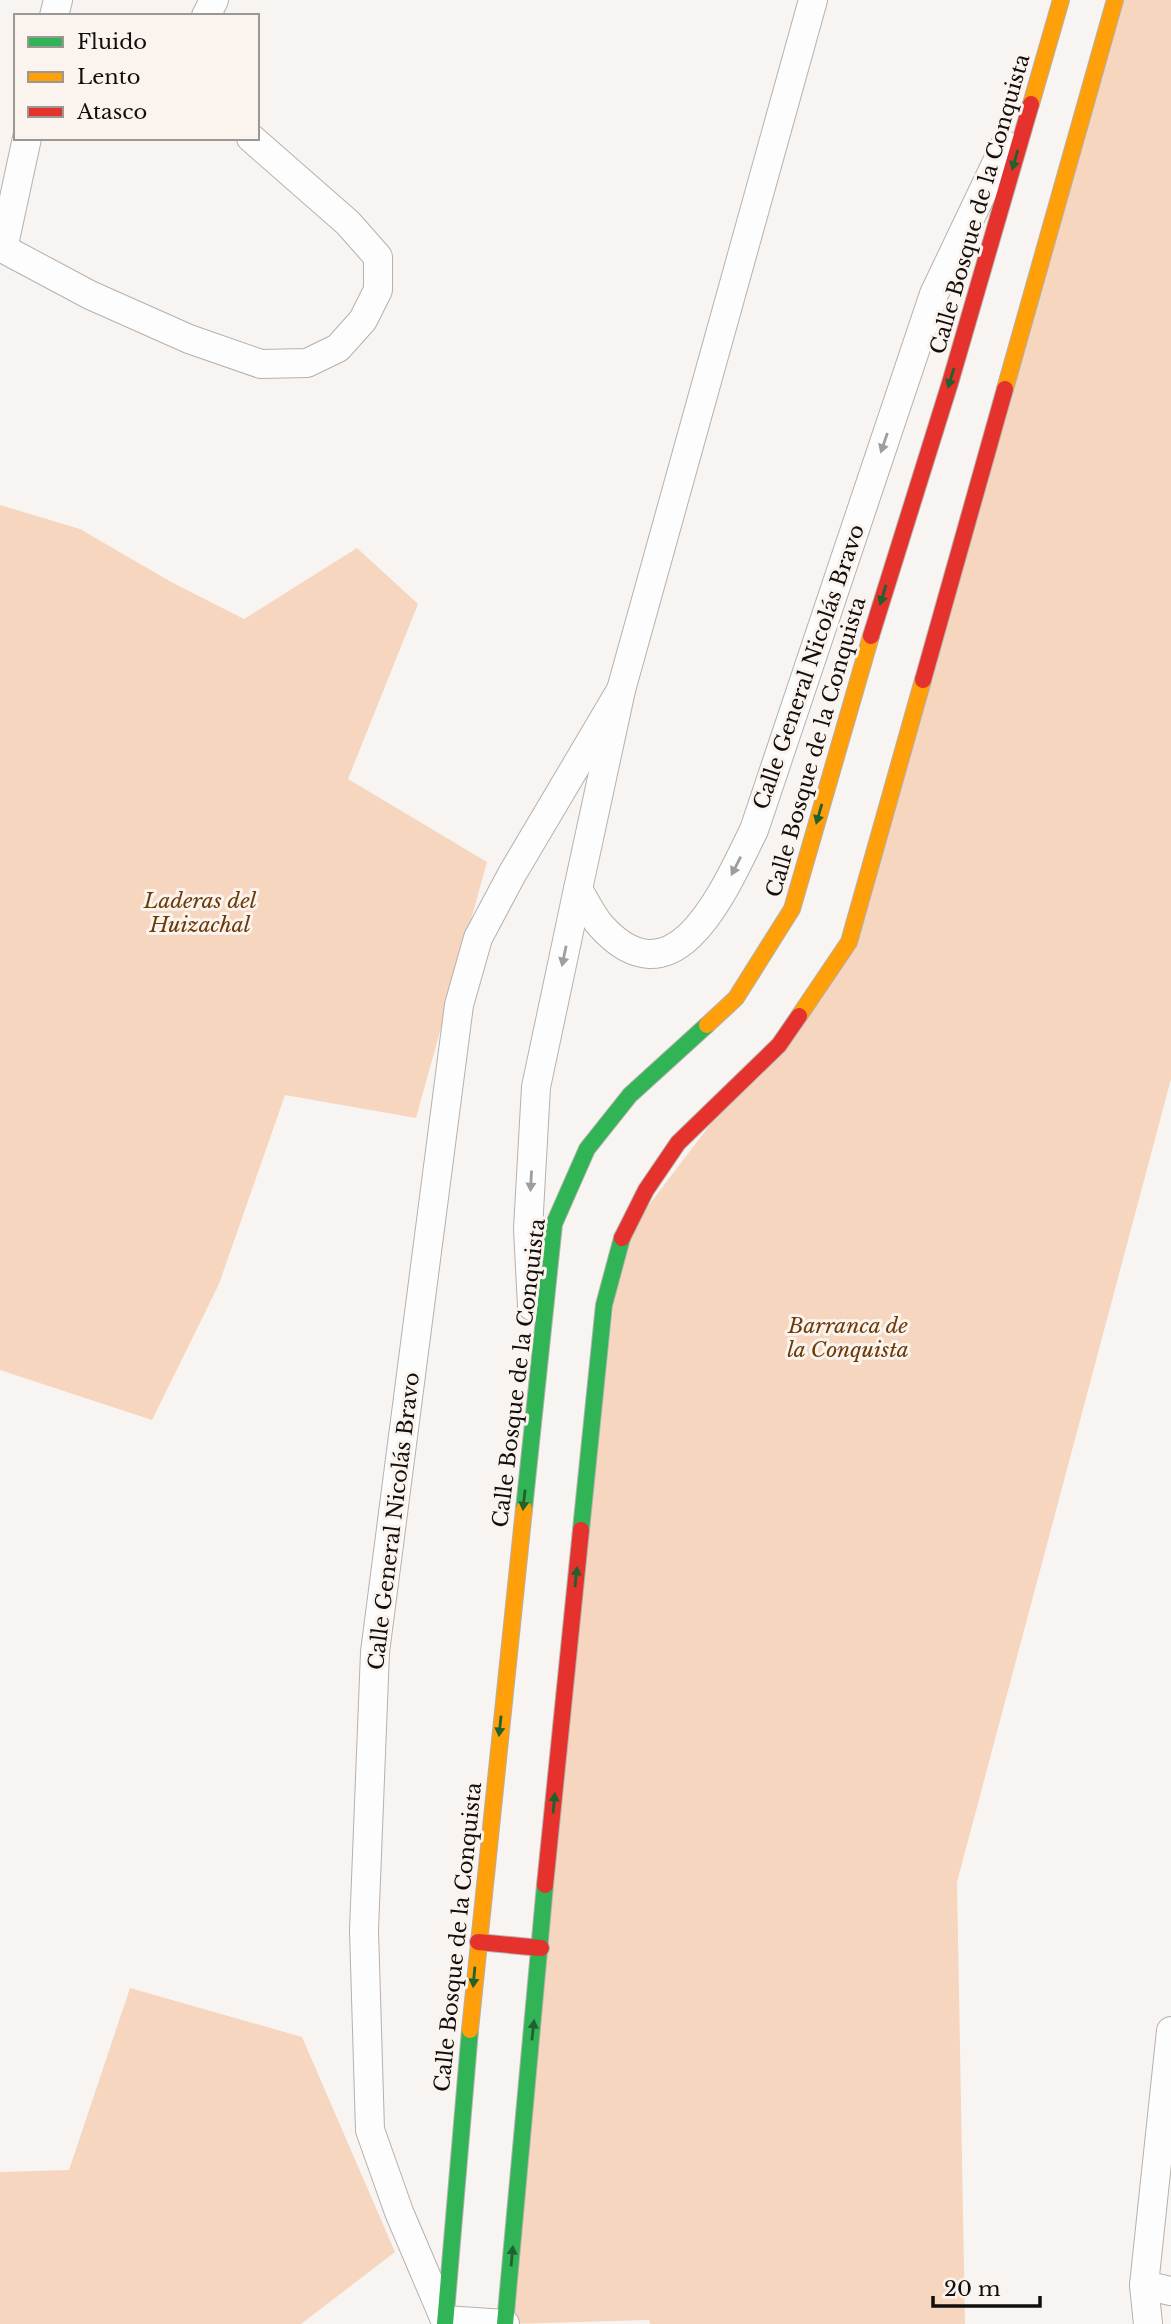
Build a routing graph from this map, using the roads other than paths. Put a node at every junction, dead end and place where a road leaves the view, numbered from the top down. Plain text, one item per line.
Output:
1 (813, 0) edge
2 (1061, 0) edge
3 (1115, 0) edge
4 (1043, 65) junction
5 (27, 140) edge
6 (253, 140) edge
7 (1, 248) edge
8 (621, 690) junction
9 (578, 889) junction
10 (536, 1383) junction
11 (478, 1942) junction
12 (541, 1948) junction
13 (1171, 2031) edge
14 (1144, 2285) junction
15 (1171, 2291) edge
16 (445, 2322) edge
17 (505, 2324) edge
18 (1148, 2324) edge

1 - 8 street, Calle General Nicolás Bravo
2 - 4 main road, Calle Bosque de la Conquista
12 -> 3 main road
4 -> 9 street, Calle General Nicolás Bravo
4 -> 10 main road, Calle Bosque de la Conquista
5 - 7 street
6 - 7 street
8 - 9 street, Calle General Nicolás Bravo
8 - 16 street, Calle General Nicolás Bravo
9 -> 10 street
10 -> 11 main road, Calle Bosque de la Conquista
11 - 12 main road
11 -> 16 main road, Calle Bosque de la Conquista
17 -> 12 main road
13 - 14 street
14 - 15 street
14 - 18 street
16 - 17 street

